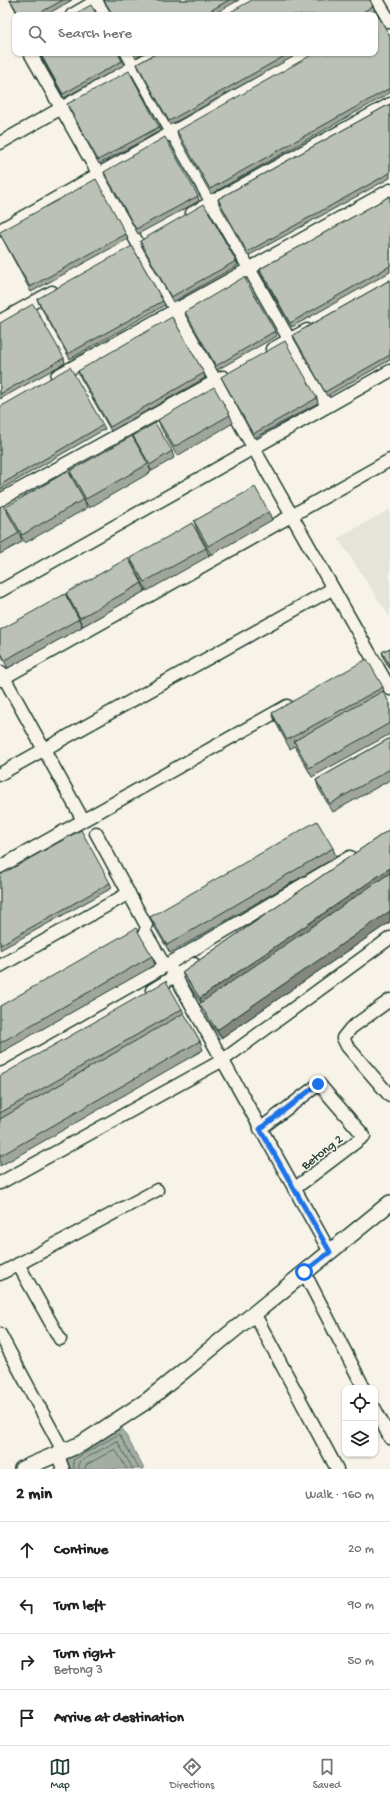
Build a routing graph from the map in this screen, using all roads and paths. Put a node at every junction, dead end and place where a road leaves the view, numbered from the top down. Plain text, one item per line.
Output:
1 (97, 0) edge
2 (378, 0) edge
3 (77, 12) edge
4 (103, 12) edge
5 (383, 17) edge
6 (32, 56) edge
7 (129, 56) edge
8 (152, 56) edge
9 (307, 56) edge
10 (134, 66) junction
11 (390, 104) edge
12 (61, 108) junction
13 (171, 132) junction
14 (0, 143) edge
15 (98, 174) junction
16 (390, 190) edge
17 (211, 202) junction
18 (185, 217) edge
19 (0, 230) edge
20 (151, 236) edge
21 (138, 243) junction
22 (124, 251) edge
23 (249, 269) junction
24 (62, 286) edge
25 (176, 310) junction
26 (0, 321) edge
27 (316, 324) edge
28 (289, 340) junction
29 (263, 355) edge
30 (236, 370) edge
31 (390, 371) edge
32 (47, 381) edge
33 (216, 381) junction
34 (327, 406) junction
35 (254, 448) junction
36 (390, 460) edge
37 (0, 500) edge
38 (292, 516) junction
39 (332, 589) junction
40 (0, 591) edge
41 (372, 658) junction
42 (359, 665) edge
43 (1, 676) edge
44 (390, 688) edge
45 (297, 700) edge
46 (44, 750) junction
47 (0, 774) edge
48 (83, 820) junction
49 (96, 833) dead end
50 (0, 867) edge
51 (129, 893) junction
52 (390, 938) edge
53 (0, 966) edge
54 (165, 966) junction
55 (172, 979) junction
56 (142, 996) edge
57 (390, 1000) edge
58 (0, 1060) edge
59 (219, 1062) junction
60 (390, 1096) edge
61 (260, 1129) junction
62 (0, 1184) edge
63 (294, 1189) junction
64 (157, 1190) dead end
65 (390, 1203) edge
66 (330, 1252) junction
67 (18, 1264) junction
68 (304, 1272) junction
69 (0, 1274) edge
70 (254, 1313) junction
71 (0, 1334) edge
72 (60, 1339) dead end
73 (362, 1385) edge
74 (378, 1415) edge
75 (390, 1438) edge
76 (60, 1452) junction
77 (22, 1469) edge
78 (63, 1469) edge
79 (337, 1469) edge

1 - 3 street
1 - 4 street
2 - 5 street
6 - 12 street
7 - 10 street
8 - 10 street
9 - 13 street
10 - 12 street
10 - 13 street
11 - 17 street
12 - 14 street
12 - 15 street
13 - 15 street
13 - 17 street
15 - 19 street
15 - 21 street
16 - 23 street
17 - 18 street
17 - 23 street
20 - 21 street
21 - 22 street
21 - 25 street
23 - 25 street
23 - 28 street
24 - 26 street
25 - 32 street
25 - 33 street
27 - 28 street
28 - 29 street
28 - 34 street
30 - 33 street
31 - 34 street
33 - 35 street
33 - 37 street
34 - 35 street
35 - 38 street
35 - 40 street
36 - 38 street
38 - 39 street
38 - 43 street
39 - 41 street
39 - 46 street
41 - 42 street
41 - 44 street
43 - 46 street
45 - 48 street
46 - 47 street
46 - 48 street
48 - 50 street
49 - 51 street
51 - 53 street
51 - 54 street
52 - 59 street
54 - 55 street
54 - 55 street
54 - 58 street
55 - 56 street
55 - 59 street
57 - 60 street
59 - 61 street
59 - 62 street
61 - 63 street
61 - 63 street, Betong 2
63 - 66 street
64 - 67 street
65 - 66 street
66 - 68 street
67 - 69 street
67 - 72 street
68 - 70 street
68 - 73 street
70 - 76 street
70 - 79 street
71 - 76 street
74 - 75 street
76 - 77 street
76 - 78 street

